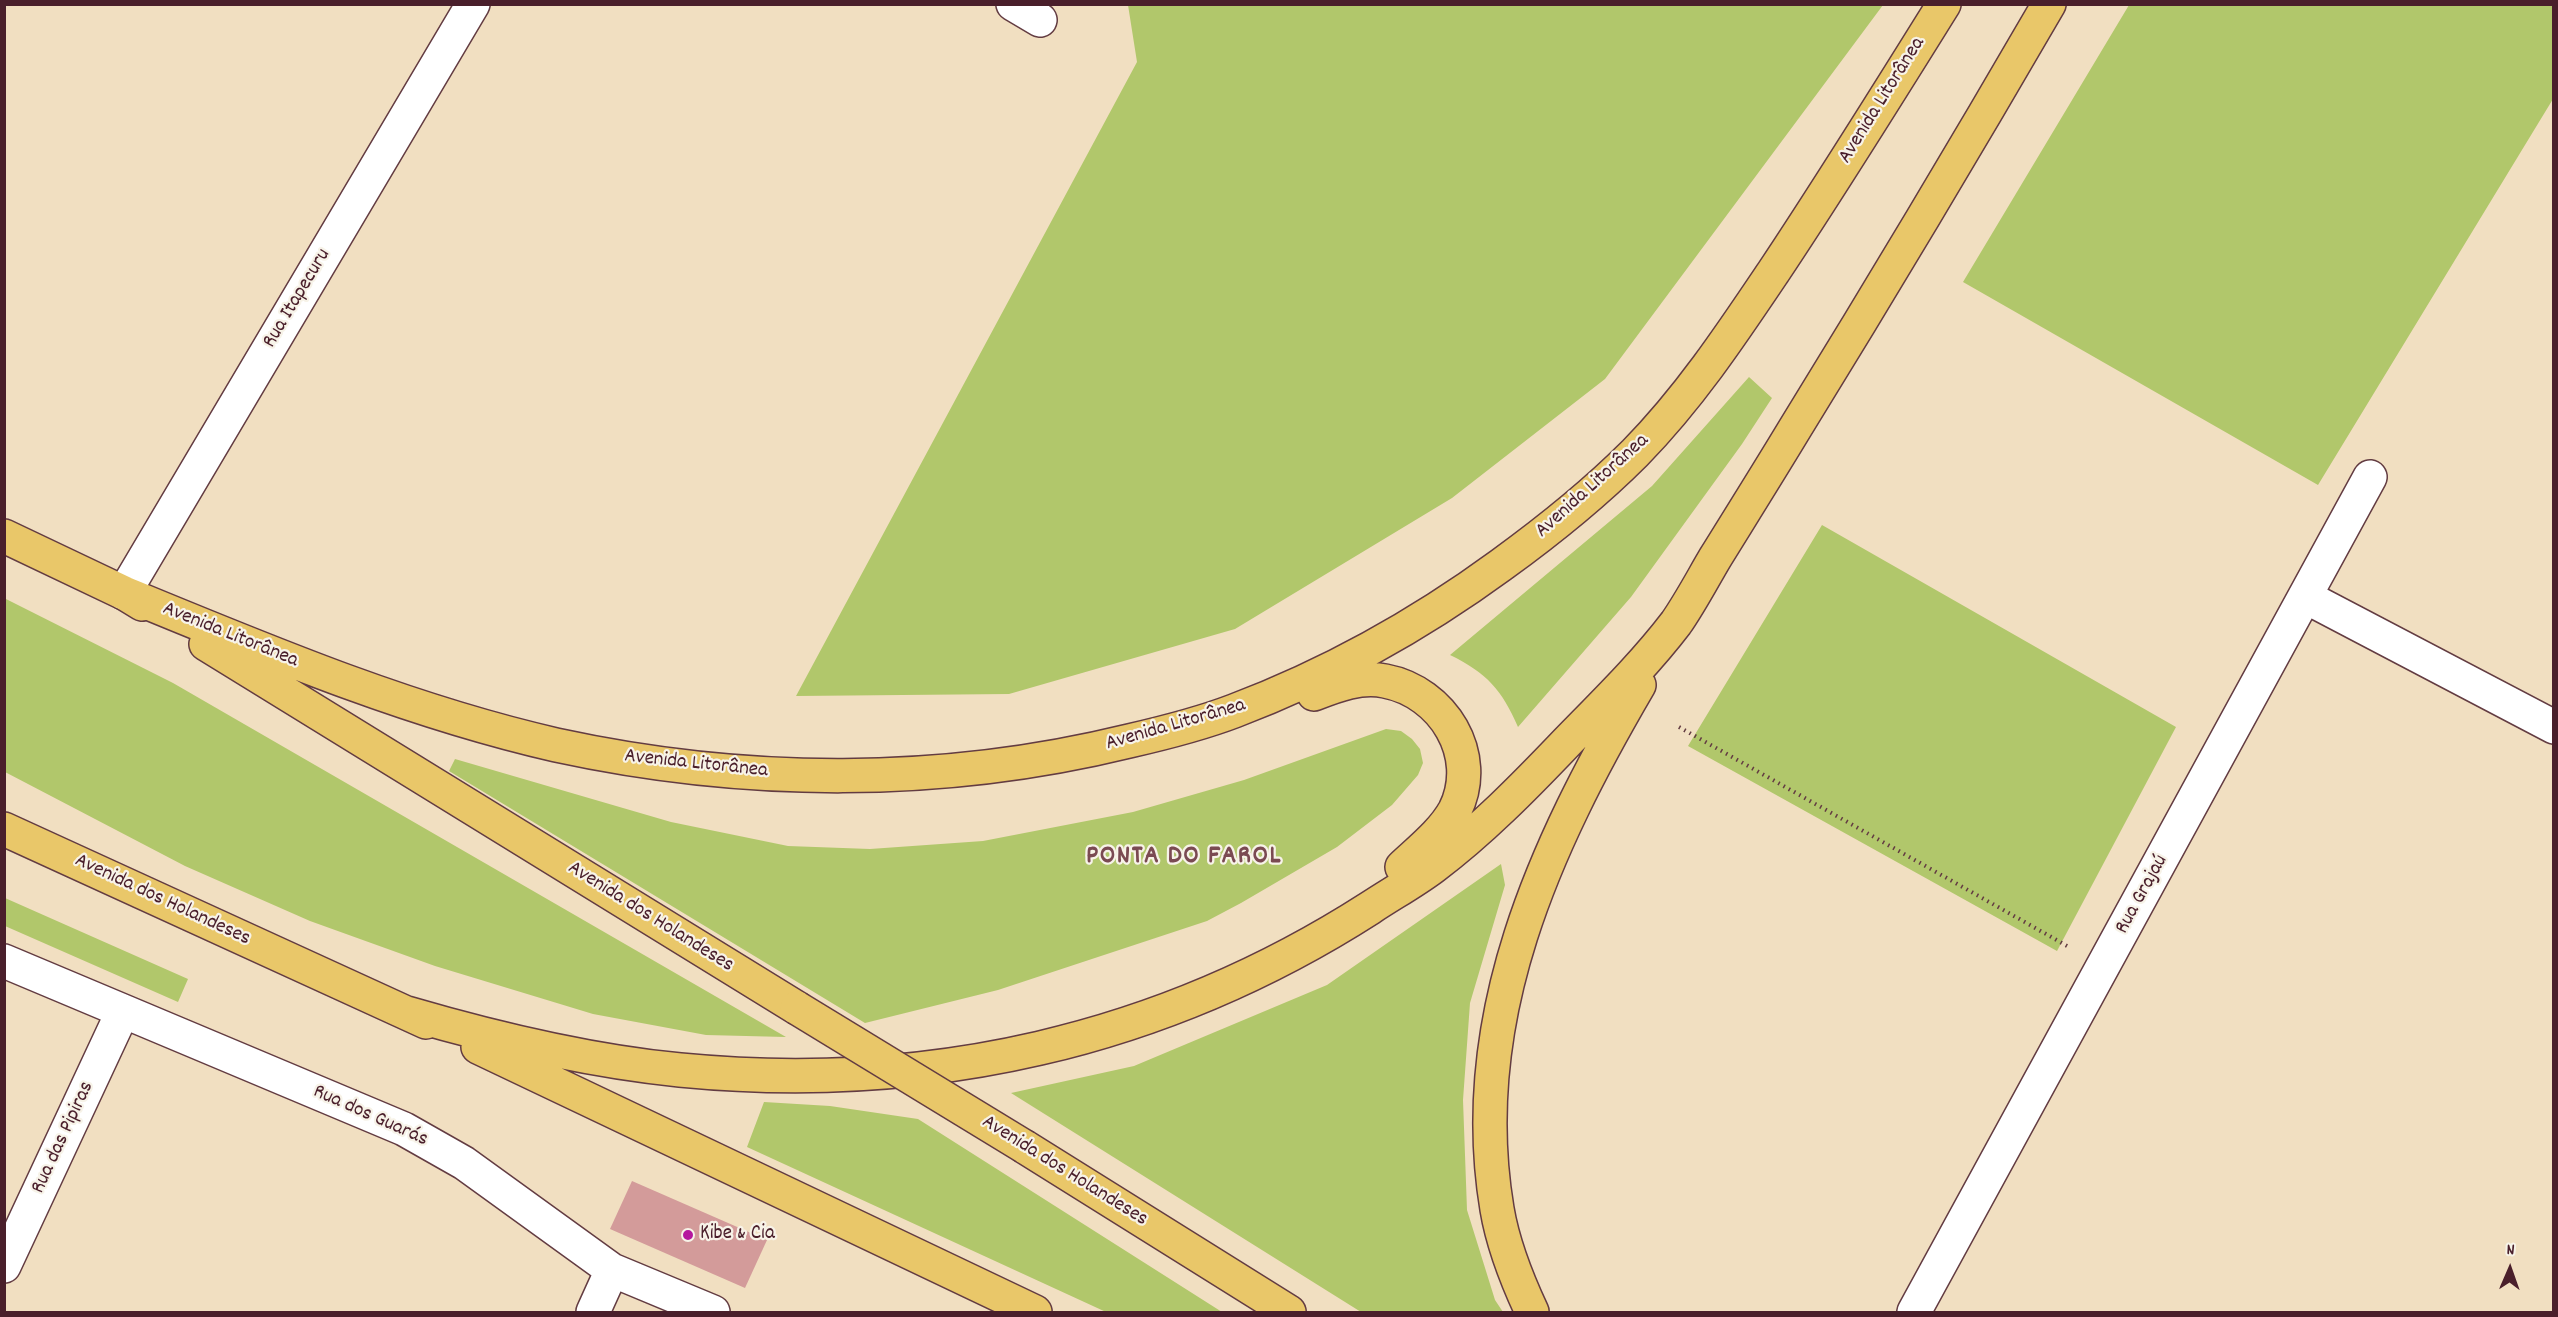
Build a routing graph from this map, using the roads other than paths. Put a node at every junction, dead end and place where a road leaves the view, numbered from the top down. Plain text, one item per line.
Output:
1 (473, 4) edge
2 (1944, 4) edge
3 (2049, 4) edge
4 (2370, 477) dead end
5 (4, 536) edge
6 (124, 593) junction
7 (2306, 597) junction
8 (1676, 622) junction
9 (2553, 727) edge
10 (1007, 765) junction
11 (4, 829) edge
12 (1340, 927) junction
13 (4, 961) edge
14 (123, 1011) junction
15 (407, 1013) junction
16 (4, 1266) edge
17 (612, 1270) junction
18 (593, 1312) edge
19 (713, 1312) edge
20 (1035, 1312) edge
21 (1289, 1312) edge
22 (1532, 1312) edge
23 (1914, 1312) edge

1 - 6 street, Rua Itapecuru
2 - 10 main road, Avenida Litorânea
3 - 8 main road
4 - 7 street, Rua Grajaú
5 - 6 main road, Avenida dos Holandeses
6 - 10 main road, Avenida Litorânea
6 - 21 main road, Avenida dos Holandeses, bridge
7 - 9 street
7 - 23 street, Rua Grajaú
8 - 12 main road
8 - 22 main road
10 - 12 main road
11 - 15 main road, Avenida dos Holandeses
12 - 15 main road
13 - 14 street, Rua dos Guarás
14 - 16 street, Rua das Pipiras
14 - 17 street, Rua dos Guarás
15 - 20 main road, Avenida dos Holandeses
17 - 18 street
17 - 19 street, Rua dos Guarás

